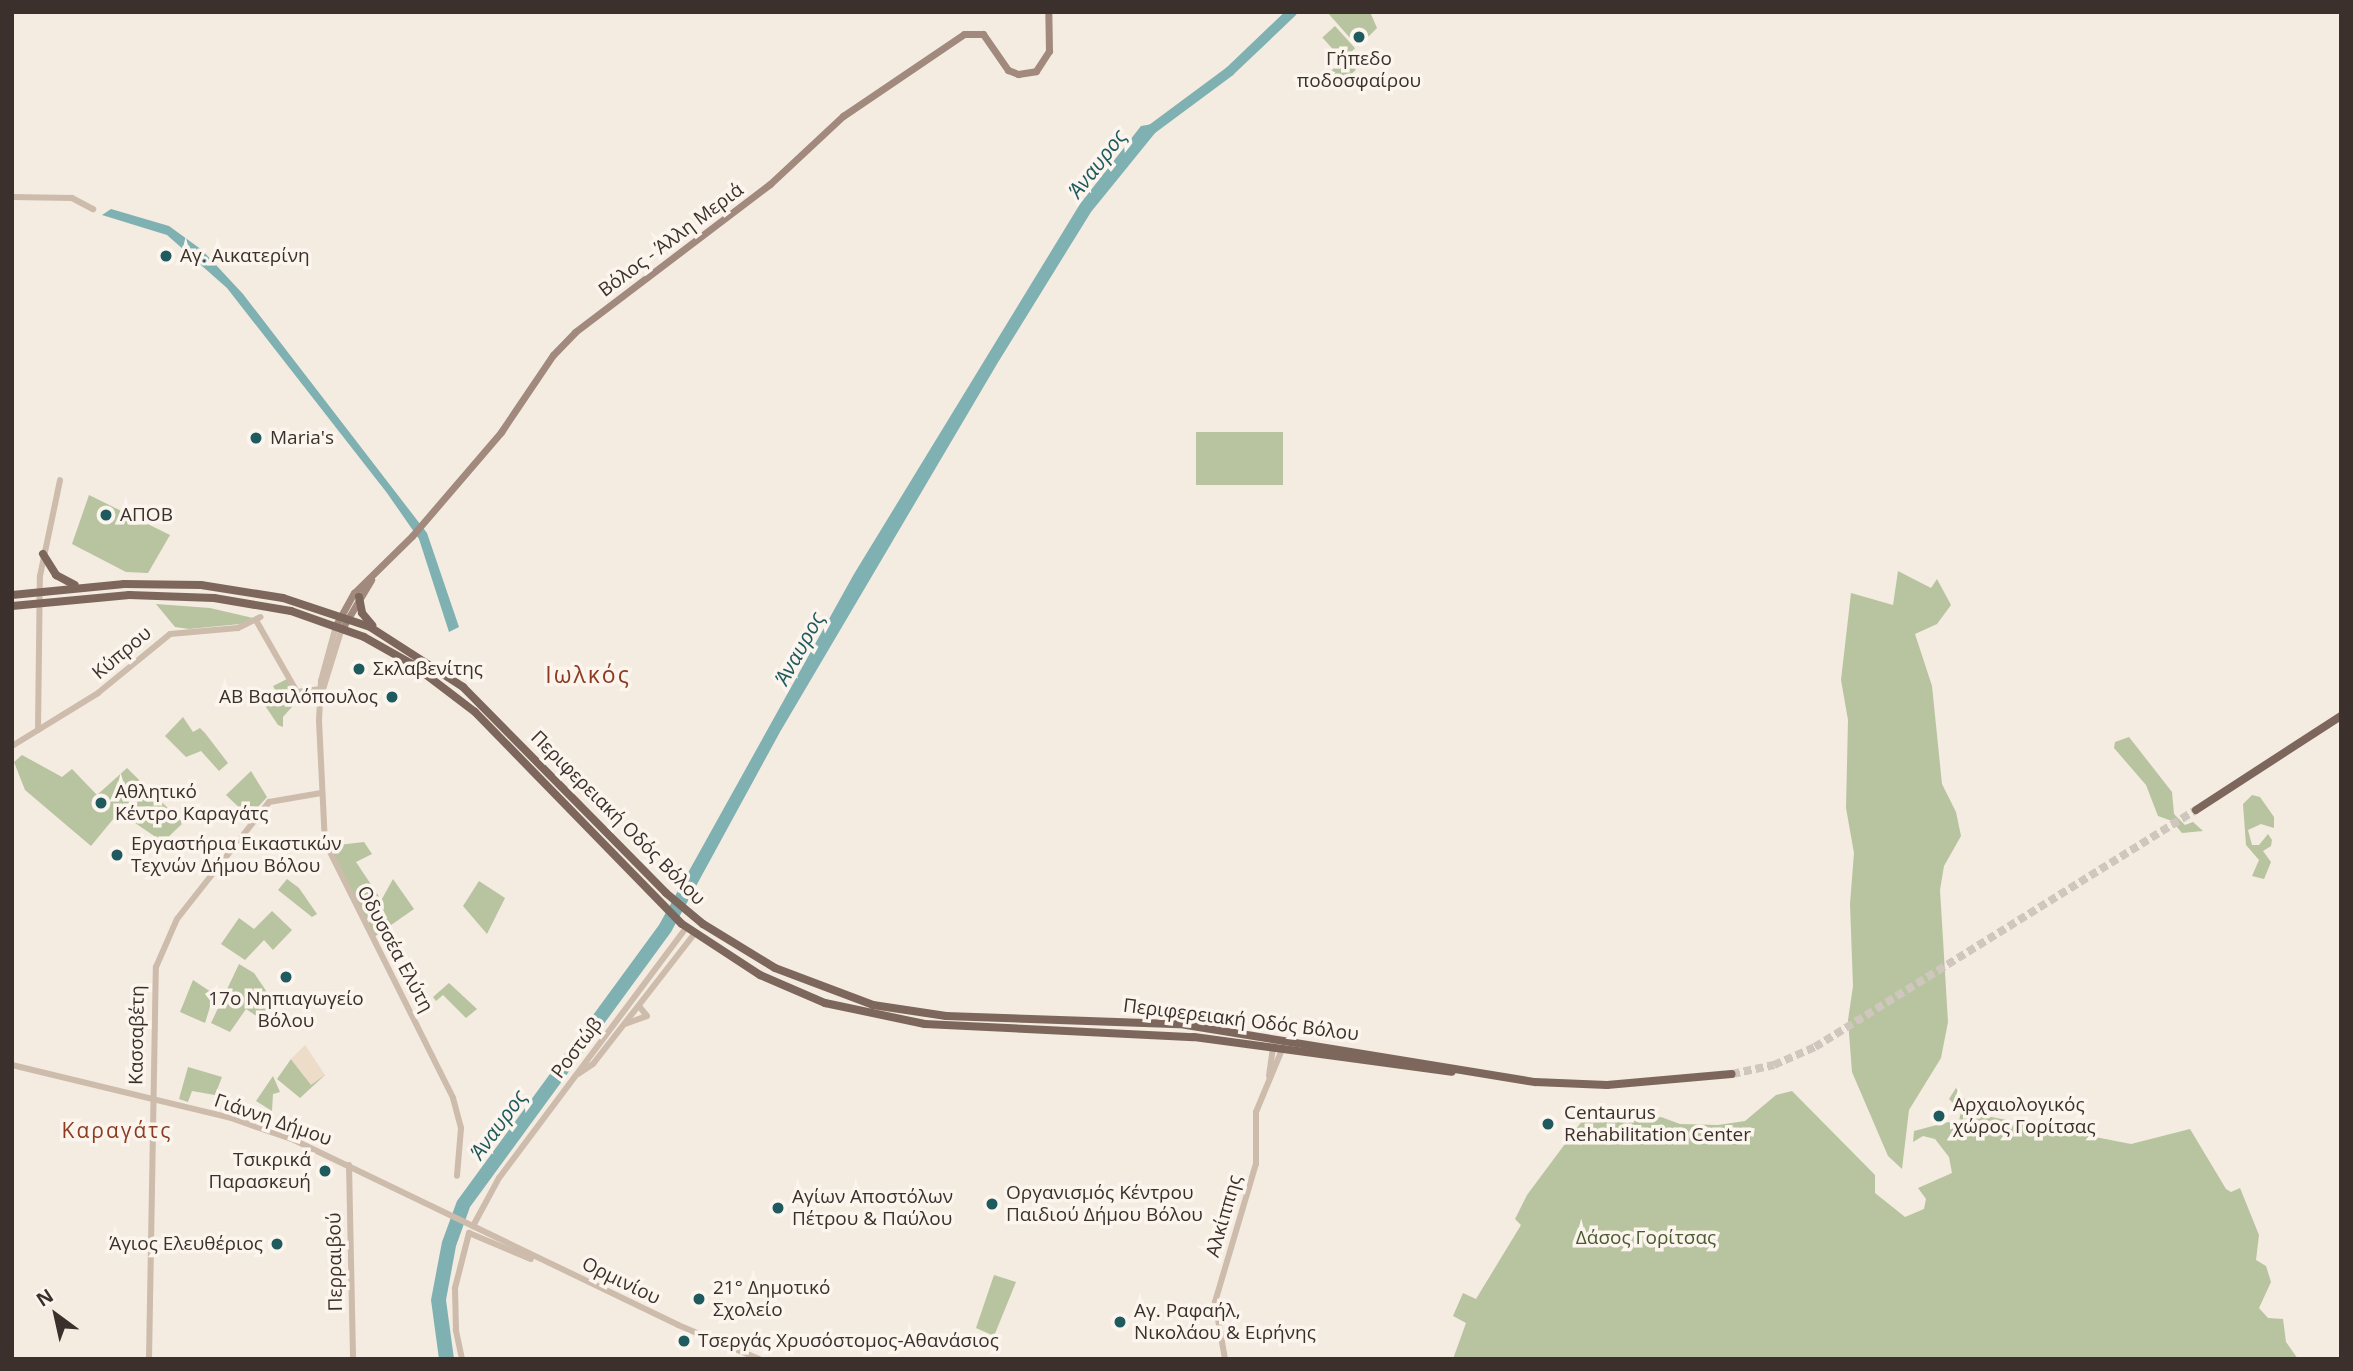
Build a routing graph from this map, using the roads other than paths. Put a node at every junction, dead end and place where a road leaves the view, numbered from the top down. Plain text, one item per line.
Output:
1 (1048, 12) edge
2 (12, 197) edge
3 (93, 209) dead end
4 (60, 480) dead end
5 (43, 554) junction
6 (372, 577) junction
7 (81, 587) junction
8 (39, 591) junction
9 (12, 594) edge
10 (359, 597) junction
11 (40, 602) junction
12 (12, 606) edge
13 (344, 615) junction
14 (339, 626) junction
15 (376, 630) junction
16 (323, 689) junction
17 (2341, 716) edge
18 (38, 730) junction
19 (12, 746) edge
20 (321, 793) junction
21 (2196, 810) tunnel mouth
22 (685, 926) junction
23 (695, 933) junction
24 (639, 1006) junction
25 (624, 1025) junction
26 (1281, 1037) junction
27 (1272, 1048) junction
28 (1282, 1050) junction
29 (12, 1065) edge
30 (1473, 1073) junction
31 (1732, 1074) tunnel mouth
32 (577, 1075) junction
33 (1269, 1082) junction
34 (152, 1098) junction
35 (349, 1165) junction
36 (457, 1176) dead end
37 (472, 1225) junction
38 (539, 1259) junction
39 (149, 1359) edge
40 (353, 1359) edge
41 (462, 1359) edge
42 (760, 1359) edge
43 (1225, 1359) edge

1 - 6 main road, Βόλος - Άλλη Μεριά
2 - 3 street
4 - 5 street
5 - 7 main road
5 - 8 street
6 - 10 main road, Βόλος - Άλλη Μεριά
6 - 13 main road, Βόλος - Άλλη Μεριά
7 - 8 main road, Περιφερειακή Οδός Βόλου
7 - 13 main road, Περιφερειακή Οδός Βόλου
8 - 9 main road, Περιφερειακή Οδός Βόλου
8 - 11 street
10 - 13 main road, Βόλος - Άλλη Μεριά
10 - 15 main road
11 - 12 main road, Περιφερειακή Οδός Βόλου
11 - 14 main road, Περιφερειακή Οδός Βόλου
11 - 18 street
13 - 14 main road, Βόλος - Άλλη Μεριά
13 - 15 main road, Περιφερειακή Οδός Βόλου
14 - 16 street, Οδυσσέα Ελύτη
14 - 22 main road, Περιφερειακή Οδός Βόλου
15 - 26 main road, Περιφερειακή Οδός Βόλου
16 - 18 street, Κύπρου
16 - 20 street, Οδυσσέα Ελύτη
17 - 21 main road
18 - 19 street, Κύπρου
20 - 34 street, Κασσαβέτη
20 - 36 street, Οδυσσέα Ελύτη
22 - 23 main road, Περιφερειακή Οδός Βόλου
22 - 32 street, Ροστώβ
23 - 24 street
23 - 27 main road, Περιφερειακή Οδός Βόλου
24 - 25 street
24 - 25 street
25 - 32 street
26 - 27 street
26 - 28 street, Αλκίππης
26 - 30 main road, Περιφερειακή Οδός Βόλου
27 - 28 main road, Περιφερειακή Οδός Βόλου
27 - 33 street
28 - 30 main road, Περιφερειακή Οδός Βόλου
28 - 33 street, Αλκίππης
29 - 34 street, Γιάννη Δήμου
30 - 31 main road, Περιφερειακή Οδός Βόλου
32 - 37 street, Ροστώβ
33 - 43 street, Αλκίππης
34 - 35 street, Γιάννη Δήμου
34 - 39 street, Κασσαβέτη
35 - 37 street, Γιάννη Δήμου
35 - 40 street, Περραιβού
37 - 38 street, Ορμινίου
38 - 41 street
38 - 42 street, Ορμινίου

